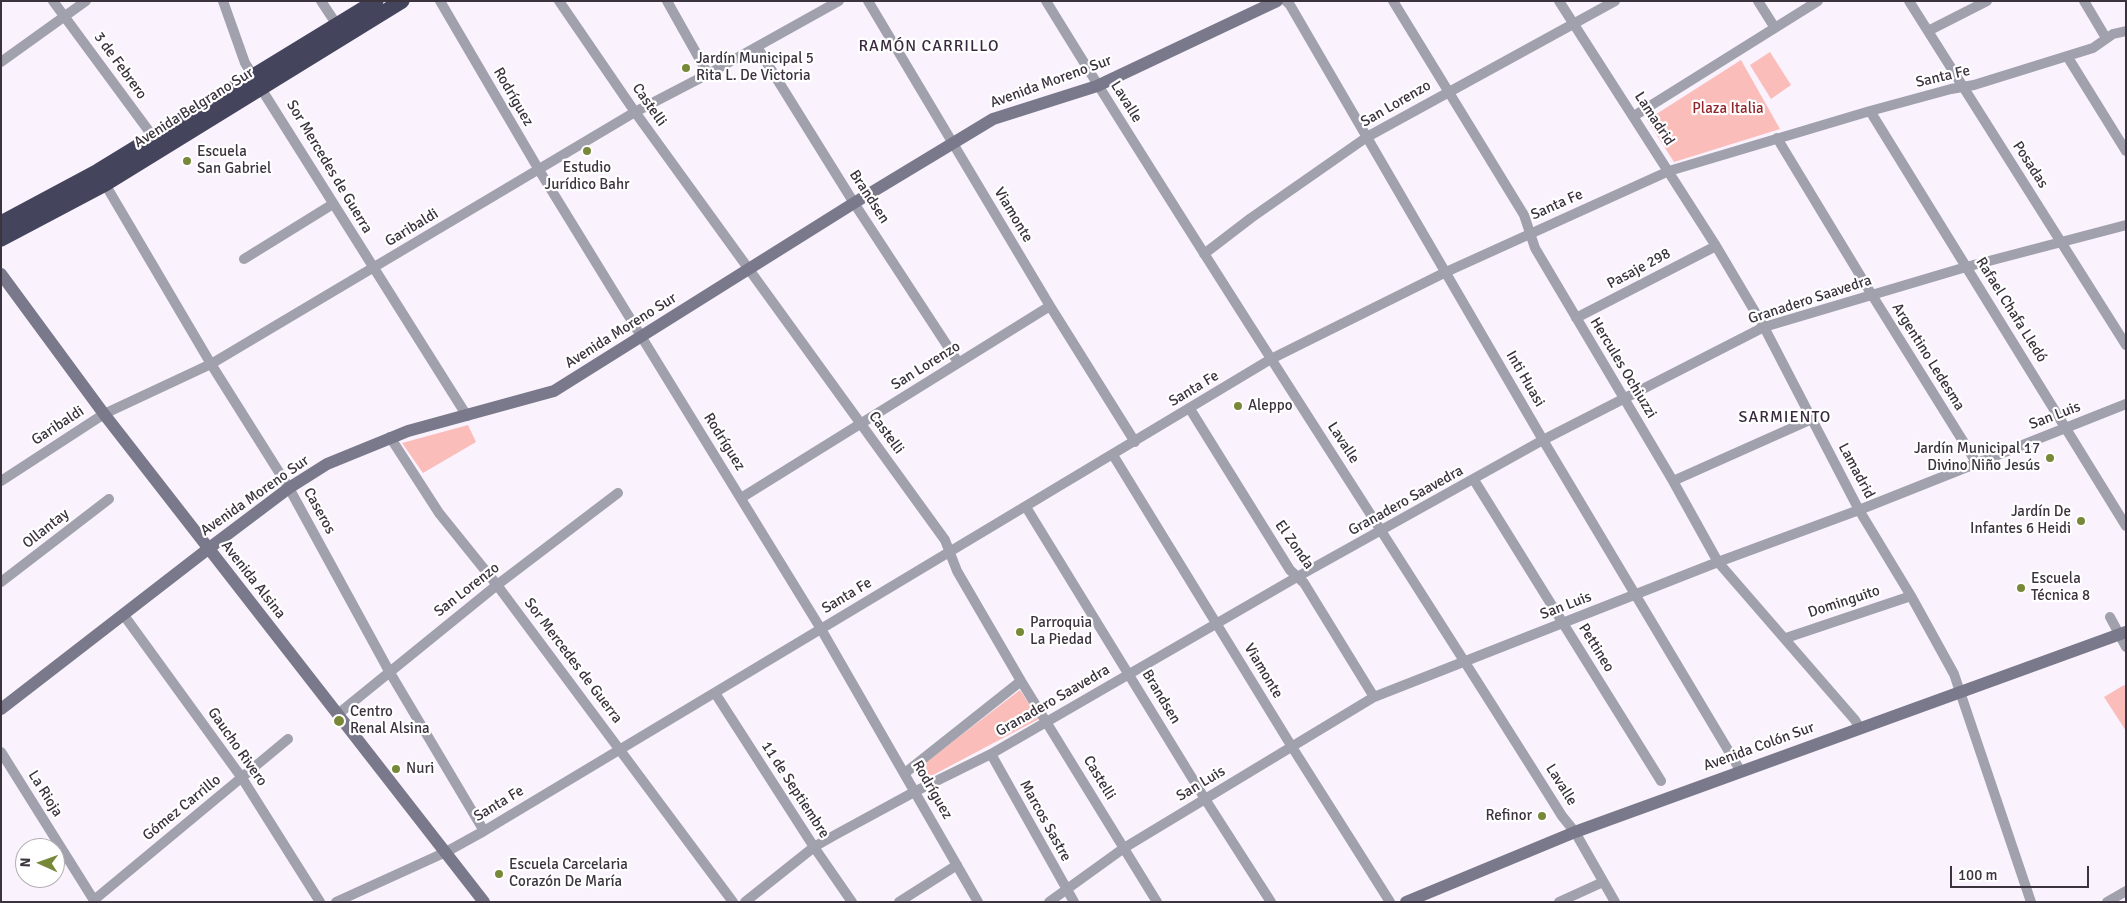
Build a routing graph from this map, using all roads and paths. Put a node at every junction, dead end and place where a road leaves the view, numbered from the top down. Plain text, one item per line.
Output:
1 (53, 1) edge
2 (86, 1) edge
3 (223, 1) edge
4 (321, 1) edge
5 (376, 1) edge
6 (402, 1) edge
7 (440, 1) edge
8 (559, 1) edge
9 (667, 1) edge
10 (839, 1) edge
11 (868, 1) edge
12 (1046, 1) edge
13 (1277, 1) edge
14 (1286, 1) edge
15 (1393, 1) edge
16 (1559, 1) edge
17 (1616, 1) edge
18 (1758, 1) edge
19 (1818, 1) edge
20 (1909, 1) edge
21 (1986, 1) edge
22 (2084, 1) edge
23 (64, 16) junction
24 (1572, 24) junction
25 (336, 26) junction
26 (1775, 28) junction
27 (1928, 31) junction
28 (2126, 31) edge
29 (2106, 38) junction
30 (757, 46) junction
31 (2067, 56) junction
32 (1, 62) edge
33 (708, 74) junction
34 (258, 81) junction
35 (1098, 86) junction
36 (1962, 88) junction
37 (1448, 91) junction
38 (1870, 111) junction
39 (635, 112) junction
40 (1634, 116) junction
41 (1367, 137) junction
42 (1777, 138) junction
43 (157, 143) junction
44 (953, 143) junction
45 (2126, 151) edge
46 (539, 170) junction
47 (1669, 172) junction
48 (104, 184) junction
49 (854, 203) junction
50 (334, 204) junction
51 (1, 223) edge
52 (2126, 225) edge
53 (1530, 233) junction
54 (1, 239) edge
55 (2061, 241) junction
56 (1716, 246) junction
57 (1204, 254) junction
58 (244, 259) dead end
59 (1966, 267) junction
60 (373, 269) junction
61 (750, 269) junction
62 (1446, 272) junction
63 (1, 274) edge
64 (1872, 296) junction
65 (1050, 306) junction
66 (1576, 318) junction
67 (1764, 327) junction
68 (642, 337) junction
69 (2126, 344) edge
70 (1271, 360) junction
71 (958, 362) junction
72 (211, 364) junction
73 (1623, 398) junction
74 (2126, 404) edge
75 (1190, 410) junction
76 (104, 414) junction
77 (467, 416) junction
78 (1812, 420) junction
79 (862, 424) junction
80 (2066, 428) junction
81 (390, 437) junction
82 (1543, 440) junction
83 (1135, 442) junction
84 (1113, 455) junction
85 (1976, 462) junction
86 (1474, 480) junction
87 (1, 481) edge
88 (1673, 481) junction
89 (289, 488) junction
90 (618, 493) dead end
91 (741, 498) junction
92 (109, 499) dead end
93 (1026, 507) junction
94 (1860, 510) junction
95 (2126, 526) edge
96 (1382, 531) junction
97 (208, 549) junction
98 (950, 552) junction
99 (1718, 562) junction
100 (1297, 577) junction
101 (1, 582) edge
102 (497, 585) junction
103 (1636, 596) junction
104 (1911, 596) junction
105 (123, 614) junction
106 (2110, 617) dead end
107 (1563, 623) junction
108 (1217, 624) junction
109 (821, 629) junction
110 (2122, 633) edge
111 (1786, 638) junction
112 (2126, 647) edge
113 (1465, 661) junction
114 (389, 671) junction
115 (1129, 674) junction
116 (1021, 681) junction
117 (1962, 692) junction
118 (715, 694) junction
119 (1374, 697) junction
120 (1, 710) edge
121 (338, 714) junction
122 (1046, 721) junction
123 (1860, 728) junction
124 (288, 739) dead end
125 (1292, 747) junction
126 (620, 750) junction
127 (1, 752) edge
128 (991, 754) junction
129 (1740, 770) junction
130 (905, 773) junction
131 (242, 778) junction
132 (1660, 781) dead end
133 (916, 791) junction
134 (1205, 799) junction
135 (484, 831) junction
136 (1575, 832) junction
137 (814, 847) junction
138 (1124, 848) junction
139 (446, 852) junction
140 (957, 865) junction
141 (1603, 882) junction
142 (1067, 889) junction
143 (2126, 891) edge
144 (94, 901) edge
145 (320, 902) edge
146 (336, 902) edge
147 (484, 902) edge
148 (733, 902) edge
149 (745, 902) edge
150 (852, 902) edge
151 (899, 902) edge
152 (978, 902) edge
153 (1049, 902) edge
154 (1074, 902) edge
155 (1157, 902) edge
156 (1271, 902) edge
157 (1390, 902) edge
158 (1406, 902) edge
159 (1559, 902) edge
160 (1615, 902) edge
161 (2031, 902) edge
162 (2107, 902) edge

1 - 23 street, 3 de Febrero
2 - 23 street
3 - 34 street, Sor Mercedes de Guerra
4 - 25 street
5 - 25 highway, Avenida Belgrano Sur
6 - 34 highway, Avenida Belgrano Sur
7 - 46 street, Rodríguez
8 - 39 street, Castelli
9 - 33 street
10 - 30 street, Garibaldi
11 - 44 street, Viamonte
12 - 35 street, Lavalle
13 - 35 main road, Avenida Moreno Sur
14 - 41 street, Inti Huasi
15 - 37 street, Hercules Ochiuzzi
16 - 24 street, Lamadrid
17 - 24 street, San Lorenzo
18 - 26 street
19 - 26 street
20 - 27 street, Posadas
21 - 27 street
22 - 29 street
23 - 32 street
23 - 43 street, 3 de Febrero
24 - 37 street, San Lorenzo
24 - 40 street, Lamadrid
25 - 34 highway, Avenida Belgrano Sur
26 - 40 street
27 - 36 street, Posadas
28 - 29 street, Santa Fe
29 - 31 street, Santa Fe
30 - 33 street, Garibaldi
30 - 49 street, Brandsen
31 - 36 street, Santa Fe
31 - 45 street
33 - 39 street, Garibaldi
34 - 43 highway, Avenida Belgrano Sur
34 - 50 street, Sor Mercedes de Guerra
35 - 44 main road, Avenida Moreno Sur
35 - 57 street, Lavalle
36 - 38 street, Santa Fe
36 - 55 street, Posadas
37 - 41 street, San Lorenzo
37 - 53 street, Hercules Ochiuzzi
38 - 42 street, Santa Fe
38 - 59 street, Rafael Chafa Lledó
39 - 46 street, Garibaldi
39 - 61 street, Castelli
40 - 47 street, Lamadrid
41 - 57 street, San Lorenzo
41 - 62 street, Inti Huasi
42 - 47 street, Santa Fe
42 - 64 street, Argentino Ledesma
43 - 48 highway, Avenida Belgrano Sur
43 - 51 highway, Avenida Belgrano Sur
44 - 49 main road, Avenida Moreno Sur
44 - 65 street, Viamonte
46 - 60 street, Garibaldi
46 - 68 street, Rodríguez
47 - 53 street, Santa Fe
47 - 56 street, Lamadrid
48 - 54 highway, Avenida Belgrano Sur
48 - 72 street, Caseros
49 - 61 main road, Avenida Moreno Sur
49 - 71 street, Brandsen
50 - 58 street
50 - 60 street, Sor Mercedes de Guerra
52 - 55 street, Granadero Saavedra
53 - 62 street, Santa Fe
53 - 66 street, Hercules Ochiuzzi
55 - 59 street, Granadero Saavedra
55 - 69 street, Posadas
56 - 66 street, Pasaje 298
56 - 67 street, Lamadrid
57 - 70 street, Lavalle
59 - 64 street, Granadero Saavedra
59 - 80 street, Rafael Chafa Lledó
60 - 72 street, Garibaldi
60 - 77 street, Sor Mercedes de Guerra
61 - 68 main road, Avenida Moreno Sur
61 - 79 street, Castelli
62 - 70 street, Santa Fe
62 - 82 street, Inti Huasi
63 - 76 main road, Avenida Alsina
64 - 67 street, Granadero Saavedra
64 - 85 street, Argentino Ledesma
65 - 71 street, San Lorenzo
65 - 83 street, Viamonte
66 - 73 street, Hercules Ochiuzzi
67 - 73 street, Granadero Saavedra
67 - 78 street, Lamadrid
68 - 77 main road, Avenida Moreno Sur
68 - 91 street, Rodríguez
70 - 75 street, Santa Fe
70 - 96 street, Lavalle
71 - 79 street, San Lorenzo
72 - 76 street, Garibaldi
72 - 89 street, Caseros
73 - 82 street, Granadero Saavedra
73 - 88 street, Hercules Ochiuzzi
74 - 80 street, San Luis
75 - 83 street, Santa Fe
75 - 100 street, El Zonda
76 - 87 street, Garibaldi
76 - 97 main road, Avenida Alsina
77 - 81 main road, Avenida Moreno Sur
78 - 88 street
78 - 94 street, Lamadrid
79 - 91 street, San Lorenzo
79 - 98 street, Castelli
80 - 85 street, San Luis
80 - 95 street, Rafael Chafa Lledó
81 - 89 main road, Avenida Moreno Sur
81 - 102 street, Sor Mercedes de Guerra
82 - 86 street, Granadero Saavedra
82 - 103 street, Inti Huasi
83 - 84 street, Santa Fe
84 - 93 street, Santa Fe
84 - 108 street, Viamonte
85 - 94 street, San Luis
86 - 96 street, Granadero Saavedra
86 - 107 street, Pettineo
88 - 99 street, Hercules Ochiuzzi
89 - 97 main road, Avenida Moreno Sur
89 - 114 street, Caseros
90 - 102 street, San Lorenzo
91 - 109 street, Rodríguez
92 - 101 street, Ollantay
93 - 98 street, Santa Fe
93 - 115 street, Brandsen
94 - 99 street, San Luis
94 - 104 street, Lamadrid
96 - 100 street, Granadero Saavedra
96 - 113 street, Lavalle
97 - 105 main road, Avenida Moreno Sur
97 - 121 main road, Avenida Alsina
98 - 109 street, Santa Fe
98 - 116 street, Castelli
99 - 103 street, San Luis
99 - 111 street, Hercules Ochiuzzi
100 - 108 street, Granadero Saavedra
100 - 119 street, El Zonda
102 - 114 street, San Lorenzo
102 - 126 street, Sor Mercedes de Guerra
103 - 107 street, San Luis
103 - 129 street, Inti Huasi
104 - 111 street, Dominguito
104 - 117 street, Lamadrid
105 - 120 main road, Avenida Moreno Sur
105 - 131 street, Gaucho Rivero
106 - 110 street
107 - 113 street, San Luis
107 - 132 street, Pettineo
108 - 115 street, Granadero Saavedra
108 - 125 street, Viamonte
109 - 118 street, Santa Fe
109 - 130 street, Rodríguez
110 - 112 street
110 - 117 main road, Avenida Colón Sur
111 - 123 street, Hercules Ochiuzzi
113 - 119 street, San Luis
113 - 136 street, Lavalle
114 - 121 street, San Lorenzo
114 - 135 street, Caseros
115 - 122 street, Granadero Saavedra
115 - 134 street, Brandsen
116 - 122 street, Castelli
116 - 130 street, Granadero Saavedra
117 - 123 main road, Avenida Colón Sur
117 - 161 street, Lamadrid
118 - 126 street, Santa Fe
118 - 137 street, 11 de Septiembre
119 - 125 street, San Luis
121 - 139 main road, Avenida Alsina
122 - 128 street, Granadero Saavedra
122 - 138 street, Castelli
123 - 129 main road, Avenida Colón Sur
124 - 131 street, Gómez Carrillo
125 - 134 street, San Luis
125 - 157 street, Viamonte
126 - 135 street, Santa Fe
126 - 148 street, Sor Mercedes de Guerra
127 - 144 street, La Rioja
128 - 133 street, Granadero Saavedra
128 - 142 street, Marcos Sastre
129 - 136 main road, Avenida Colón Sur
130 - 133 street, Rodríguez
131 - 144 street, Gómez Carrillo
131 - 145 street, Gaucho Rivero
133 - 137 street, Granadero Saavedra
133 - 140 street, Rodríguez
134 - 138 street, San Luis
134 - 156 street, Brandsen
135 - 139 street, Santa Fe
136 - 141 street, Lavalle
136 - 158 main road, Avenida Colón Sur
137 - 149 street, Granadero Saavedra
137 - 150 street, 11 de Septiembre
138 - 142 street, San Luis
138 - 155 street, Castelli
139 - 146 street, Santa Fe
139 - 147 main road, Avenida Alsina
140 - 151 street
140 - 152 street, Rodríguez
141 - 159 street
141 - 160 street, Lavalle
142 - 153 street, San Luis
142 - 154 street, Marcos Sastre
143 - 162 street

